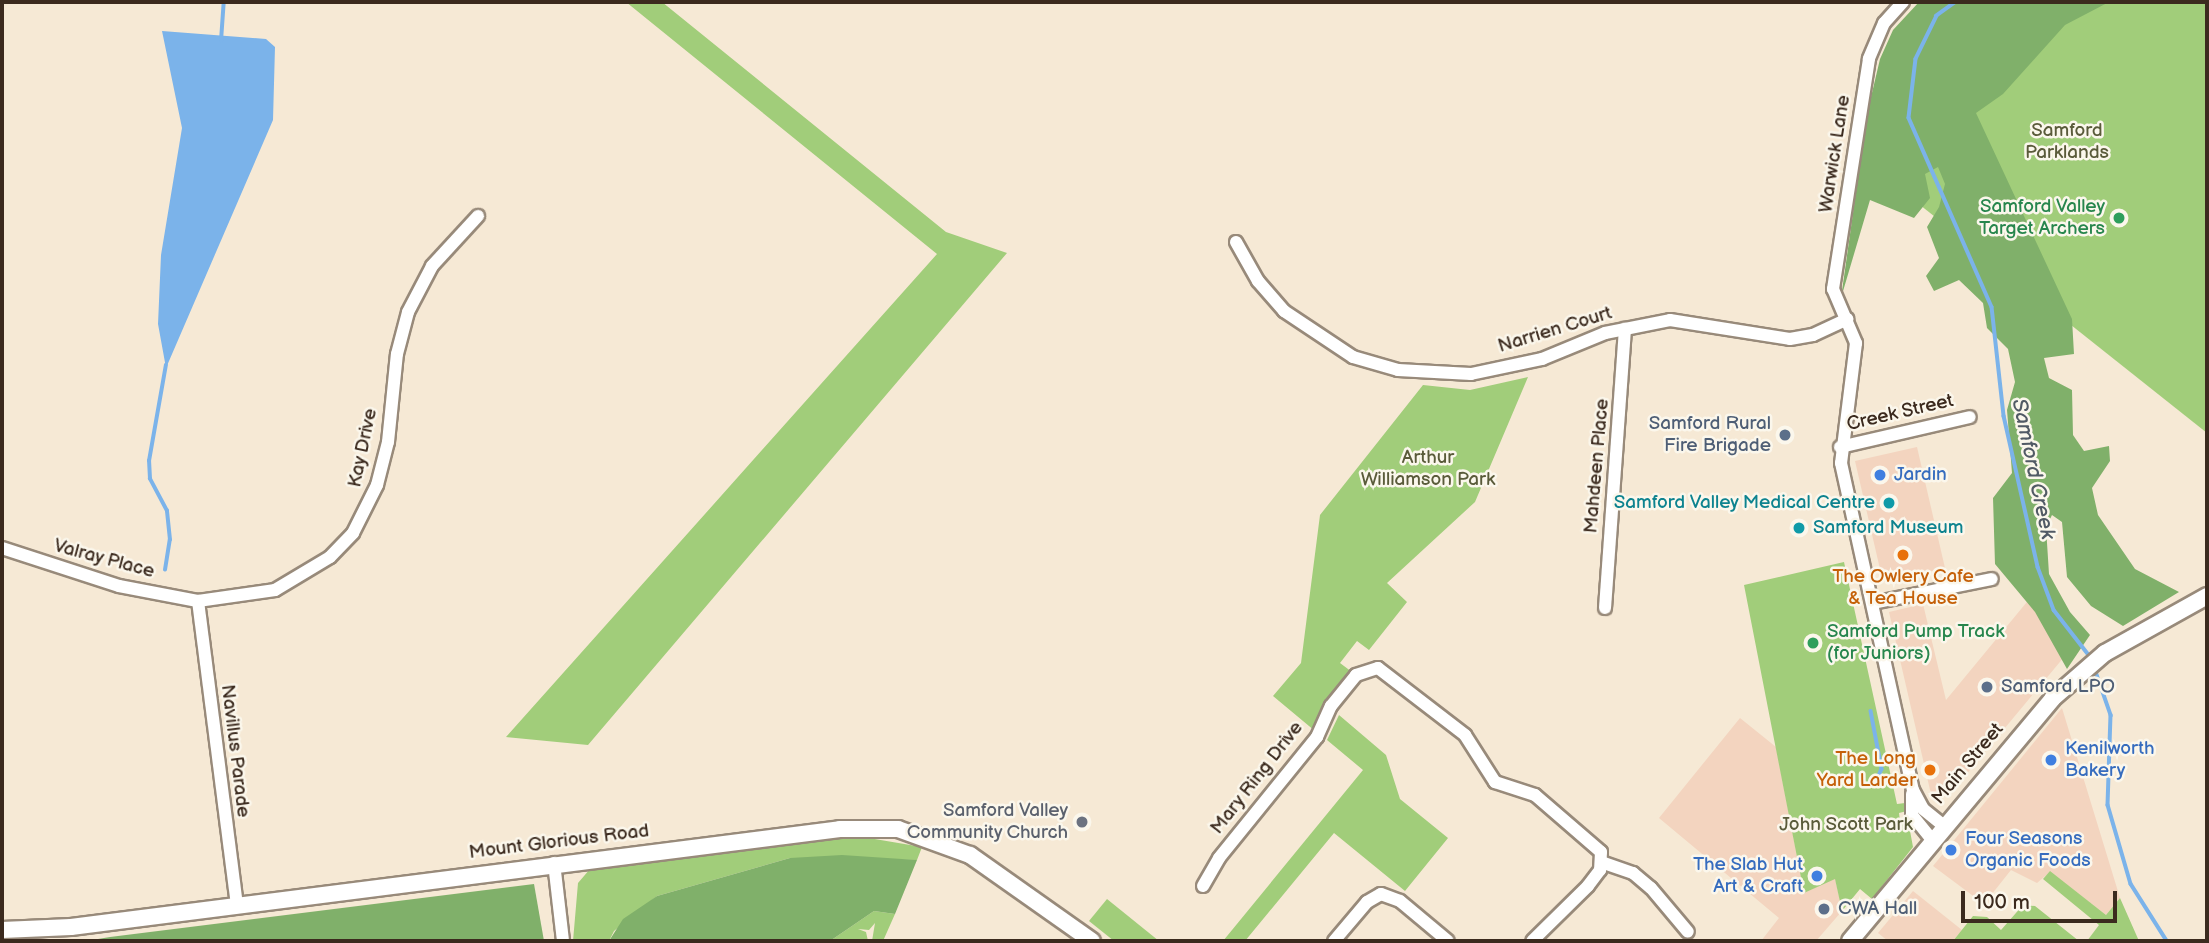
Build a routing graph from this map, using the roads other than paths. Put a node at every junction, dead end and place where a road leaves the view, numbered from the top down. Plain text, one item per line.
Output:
1 (1903, 2) edge
2 (478, 216) dead end
3 (1236, 242) dead end
4 (1848, 319) junction
5 (1625, 329) junction
6 (1970, 416) dead end
7 (1840, 447) junction
8 (2, 548) edge
9 (1992, 579) dead end
10 (2207, 596) edge
11 (198, 601) junction
12 (1873, 603) junction
13 (1605, 608) dead end
14 (1913, 790) junction
15 (1944, 826) junction
16 (1933, 841) junction
17 (1601, 862) junction
18 (554, 863) junction
19 (1203, 886) dead end
20 (237, 905) junction
21 (2, 930) edge
22 (1688, 932) dead end
23 (564, 941) edge
24 (1092, 941) edge
25 (1334, 941) edge
26 (1448, 941) edge
27 (1532, 941) edge
28 (1850, 941) edge

1 - 4 street, Warwick Lane
2 - 11 street, Kay Drive
3 - 5 street, Narrien Court
4 - 5 street, Narrien Court
4 - 7 street, Warwick Lane
5 - 13 street, Mahdeen Place
6 - 7 street, Creek Street
7 - 12 street, Warwick Lane
8 - 11 street, Valray Place
9 - 12 street
10 - 15 main road, Main Street
11 - 20 street, Navillus Parade
12 - 14 street, Warwick Lane
14 - 15 street
14 - 16 street, Warwick Lane
15 - 16 main road, Main Street
16 - 28 main road, Main Street
17 - 19 street, Mary Ring Drive
17 - 22 street
17 - 27 street
18 - 20 main road, Mount Glorious Road
18 - 23 street
18 - 24 main road, Mount Glorious Road
20 - 21 main road, Mount Glorious Road
25 - 26 street

